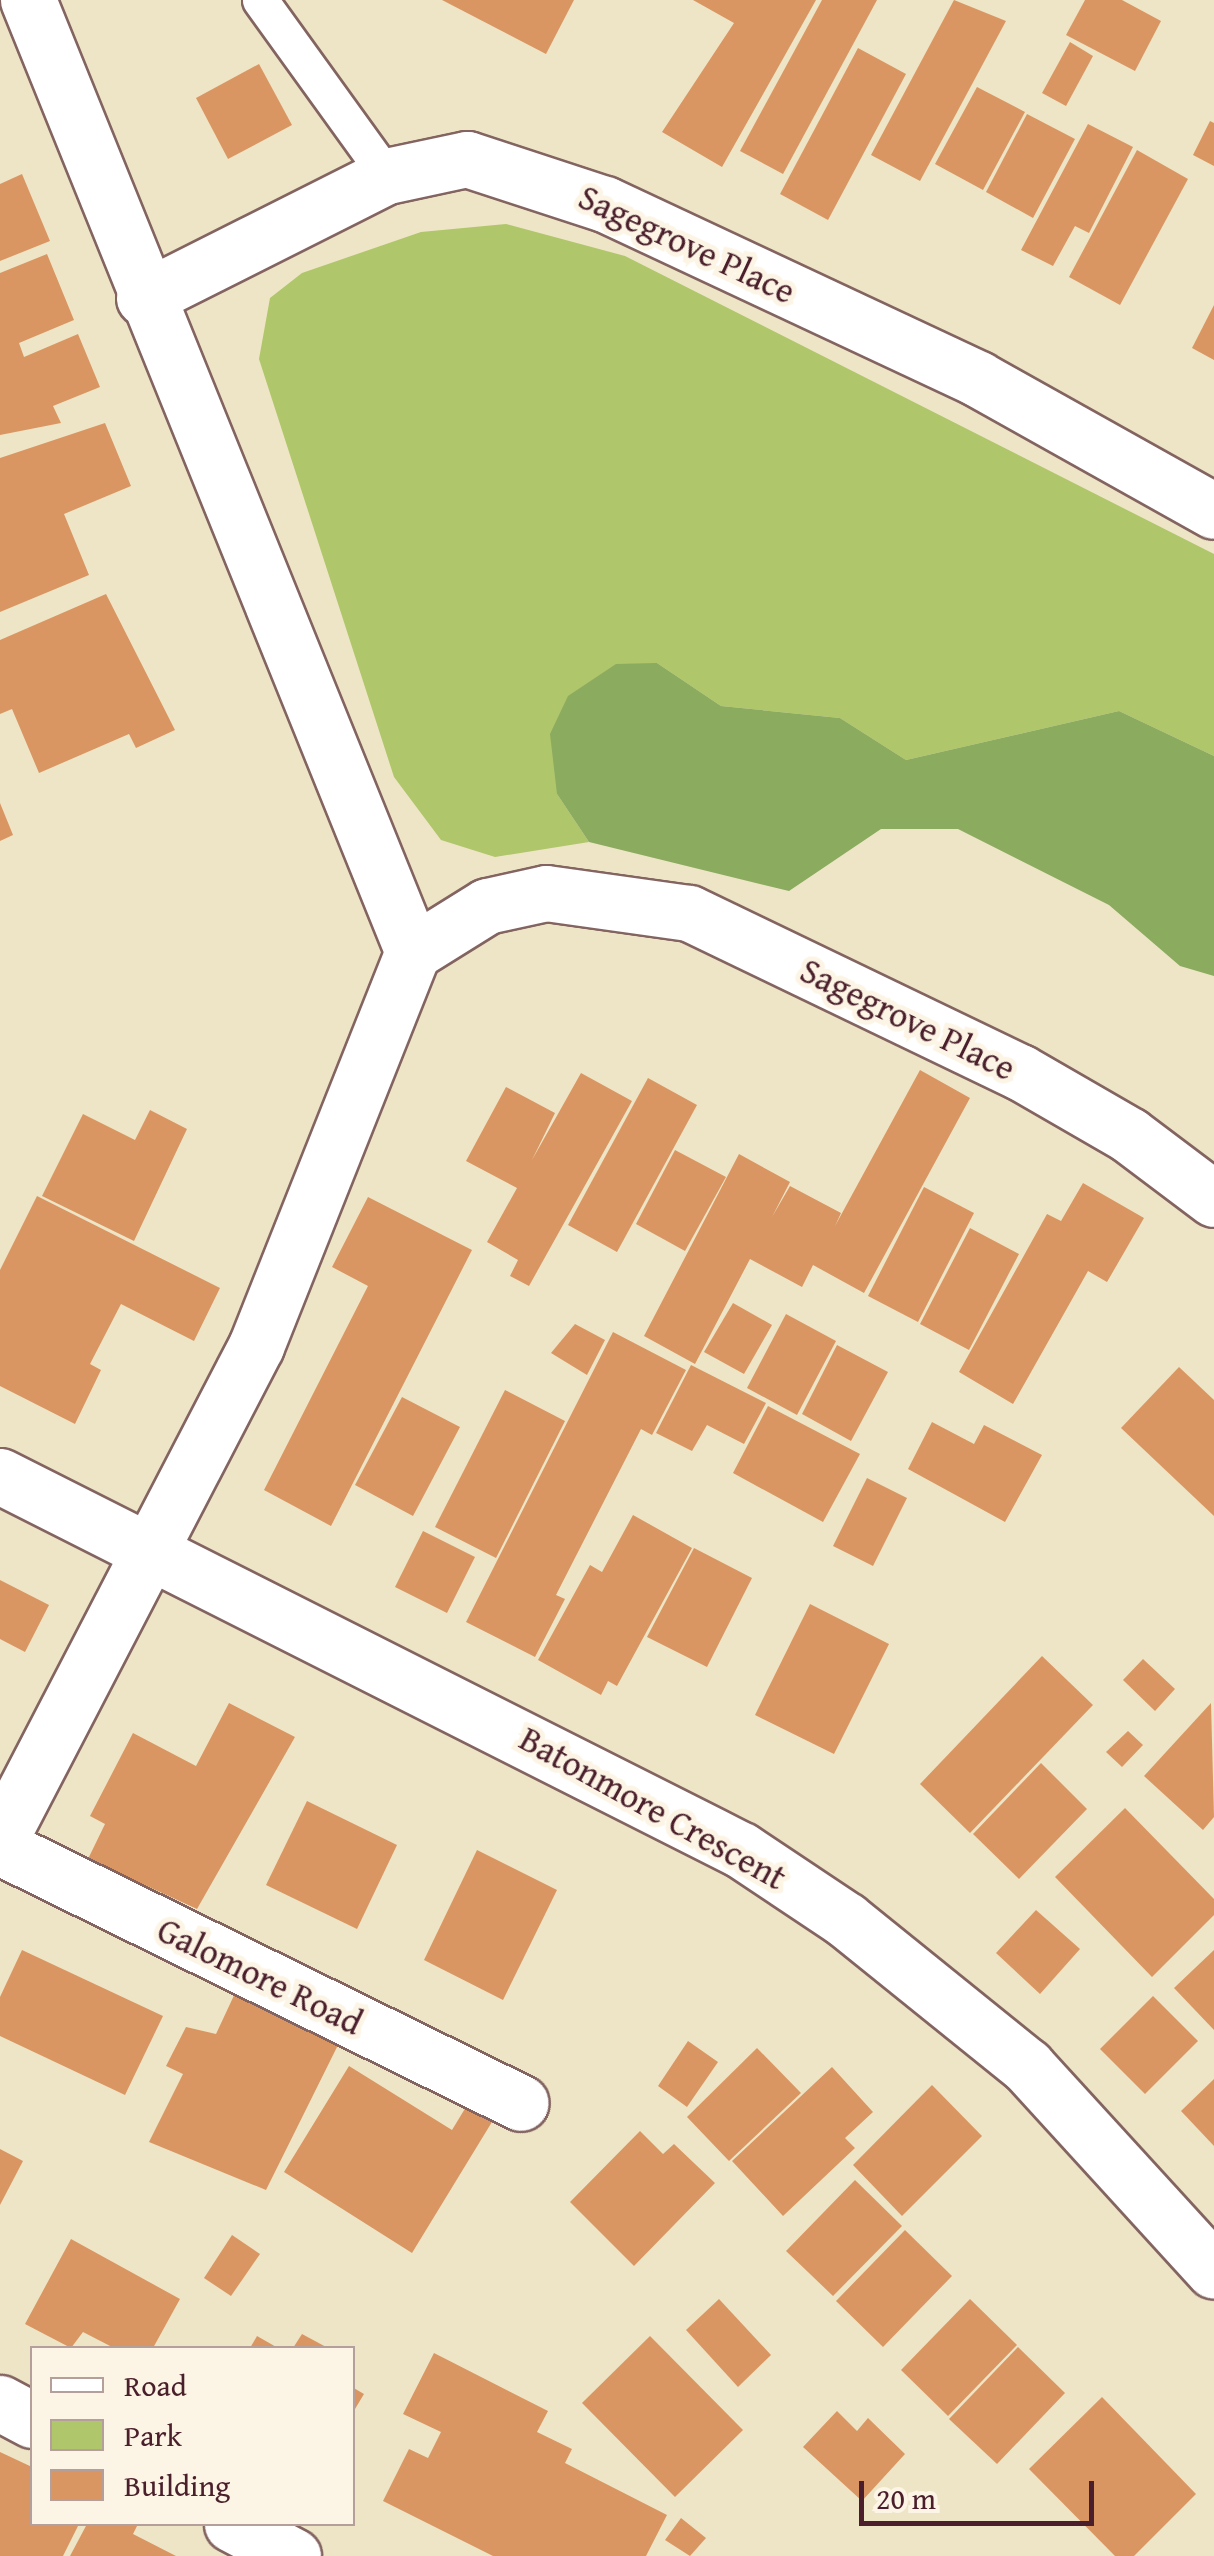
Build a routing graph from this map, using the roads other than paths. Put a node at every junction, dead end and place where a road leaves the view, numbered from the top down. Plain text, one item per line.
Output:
1 (28, 0) edge
2 (260, 0) edge
3 (387, 176) junction
4 (144, 298) junction
5 (1214, 511) edge
6 (413, 952) junction
7 (1214, 1199) edge
8 (0, 1476) edge
9 (148, 1551) junction
10 (0, 1843) edge
11 (521, 2103) dead end
12 (1214, 2271) edge
13 (0, 2403) edge
14 (30, 2419) edge
15 (236, 2526) edge
16 (293, 2556) edge

1 - 4 street
2 - 3 lane
3 - 4 street, Sagegrove Place
3 - 5 street, Sagegrove Place
4 - 6 street
6 - 7 street, Sagegrove Place
6 - 9 street
8 - 9 street, Batonmore Crescent
9 - 10 street, Galomore Road
9 - 12 street, Batonmore Crescent
10 - 11 street, Galomore Road
13 - 14 street
15 - 16 street

